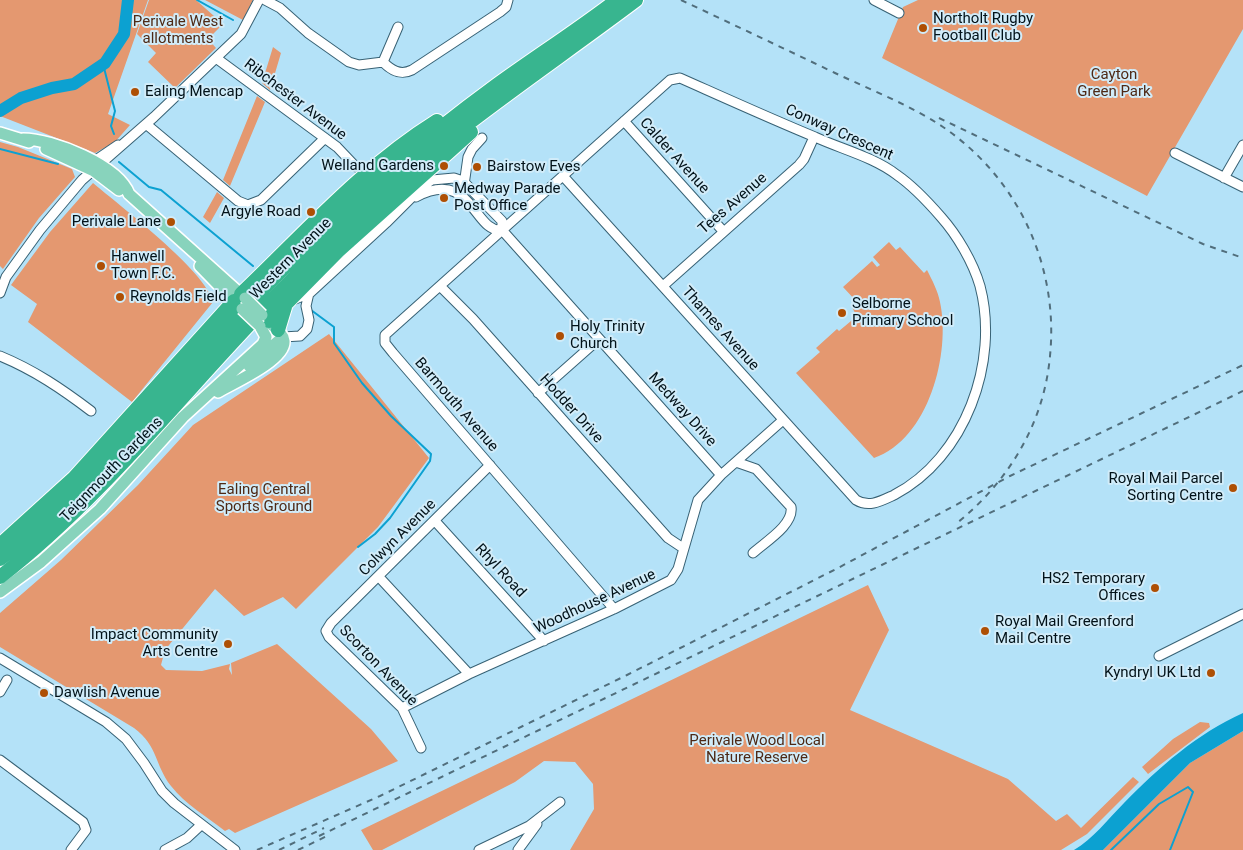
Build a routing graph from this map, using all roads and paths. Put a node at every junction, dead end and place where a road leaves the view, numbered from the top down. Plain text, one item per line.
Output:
1 (259, 0) edge
2 (265, 0) edge
3 (508, 0) edge
4 (617, 0) edge
5 (636, 0) edge
6 (874, 0) edge
7 (899, 13) dead end
8 (398, 27) dead end
9 (216, 58) junction
10 (383, 62) junction
11 (503, 89) junction
12 (624, 121) junction
13 (146, 124) junction
14 (0, 133) edge
15 (814, 137) junction
16 (325, 138) junction
17 (482, 138) dead end
18 (1243, 145) edge
19 (1175, 153) dead end
20 (93, 166) junction
21 (356, 166) dead end
22 (563, 176) junction
23 (1224, 178) junction
24 (465, 182) junction
25 (1243, 187) edge
26 (457, 193) junction
27 (410, 200) junction
28 (502, 230) junction
29 (723, 231) junction
30 (440, 286) junction
31 (662, 286) junction
32 (0, 293) edge
33 (310, 293) junction
34 (239, 299) junction
35 (287, 304) junction
36 (270, 327) junction
37 (598, 339) junction
38 (0, 356) edge
39 (218, 385) junction
40 (538, 393) junction
41 (197, 405) junction
42 (91, 411) dead end
43 (783, 420) junction
44 (736, 462) junction
45 (490, 464) junction
46 (721, 475) junction
47 (856, 500) joint
48 (435, 521) junction
49 (0, 545) edge
50 (683, 548) junction
51 (753, 553) dead end
52 (0, 559) edge
53 (0, 576) edge
54 (379, 577) junction
55 (0, 592) edge
56 (614, 609) junction
57 (1243, 614) edge
58 (326, 631) joint
59 (544, 641) junction
60 (1159, 656) dead end
61 (0, 658) edge
62 (469, 674) junction
63 (7, 680) dead end
64 (0, 692) edge
65 (402, 708) junction
66 (421, 748) dead end
67 (0, 760) edge
68 (201, 825) junction
69 (489, 845) junction
70 (71, 850) edge
71 (165, 850) edge
72 (235, 850) edge
73 (479, 850) edge
74 (498, 850) edge
75 (518, 850) edge

1 - 9 street
2 - 10 street
3 - 10 street
4 - 11 highway, Western Avenue
5 - 11 highway, Western Avenue
6 - 7 street
8 - 10 street
9 - 13 street
9 - 16 street, Ribchester Avenue
11 - 34 highway
11 - 35 highway
11 - 52 highway, Western Avenue
11 - 53 highway, Western Avenue
12 - 15 street, Conway Crescent
12 - 22 street, Conway Crescent
12 - 29 street, Calder Avenue
13 - 16 street
13 - 20 street
14 - 20 main road
15 - 29 street, Tees Avenue
15 - 47 street, Conway Crescent
16 - 21 street, Ribchester Avenue
17 - 24 street
18 - 23 street
19 - 23 street
20 - 32 street
20 - 34 main road
22 - 28 street, Conway Crescent
22 - 31 street, Thames Avenue
23 - 25 street
24 - 26 street
24 - 27 street
24 - 28 street
26 - 27 street
26 - 28 street
27 - 33 street
28 - 30 street, Barmouth Avenue
28 - 37 street, Medway Drive
29 - 31 street, Tees Avenue
30 - 40 street, Hodder Drive
30 - 45 street, Barmouth Avenue
31 - 43 street, Thames Avenue
33 - 35 street
33 - 36 street
34 - 36 main road, bridge
34 - 49 highway
35 - 36 highway
36 - 39 main road
36 - 39 main road
36 - 41 main road
37 - 40 street
37 - 46 street, Medway Drive
38 - 42 street
39 - 41 main road
40 - 50 street, Hodder Drive
41 - 55 main road, Teignmouth Gardens
43 - 44 street, Woodhouse Avenue
43 - 47 street, Thames Avenue
44 - 46 street, Woodhouse Avenue
44 - 51 street
45 - 48 street, Colwyn Avenue
45 - 56 street, Barmouth Avenue
46 - 50 street, Woodhouse Avenue
48 - 54 street, Colwyn Avenue
48 - 59 street, Rhyl Road
50 - 56 street, Woodhouse Avenue
54 - 58 street, Colwyn Avenue
54 - 62 street
56 - 59 street, Woodhouse Avenue
57 - 60 street
58 - 65 street, Scorton Avenue
59 - 62 street, Woodhouse Avenue
61 - 68 street
62 - 65 street, Woodhouse Avenue
63 - 64 street
65 - 66 street, Scorton Avenue
67 - 70 street
68 - 71 street
68 - 72 street
69 - 73 street
69 - 74 street
69 - 75 street

